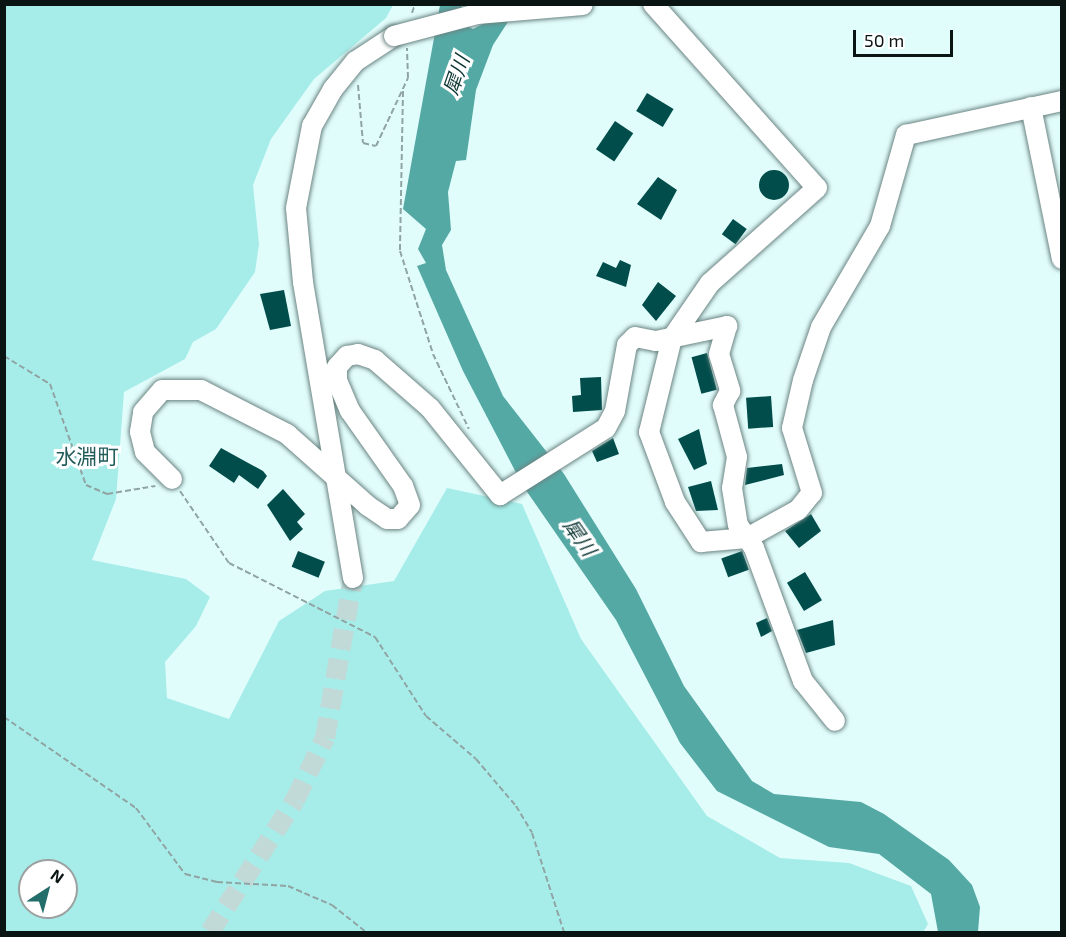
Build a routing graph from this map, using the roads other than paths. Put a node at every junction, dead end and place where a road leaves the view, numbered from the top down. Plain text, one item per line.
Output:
1 (652, 4) edge
2 (585, 5) edge
3 (1062, 101) edge
4 (1031, 107) junction
5 (1062, 259) edge
6 (672, 338) junction
7 (335, 476) junction
8 (172, 479) road end
9 (747, 538) junction
10 (353, 578) tunnel mouth
11 (835, 721) dead end

1 - 6 street
2 - 7 street, bridge
3 - 4 street
4 - 5 street
4 - 9 street
6 - 7 street
6 - 9 street
6 - 9 street
7 - 8 street
7 - 10 street
9 - 11 street

